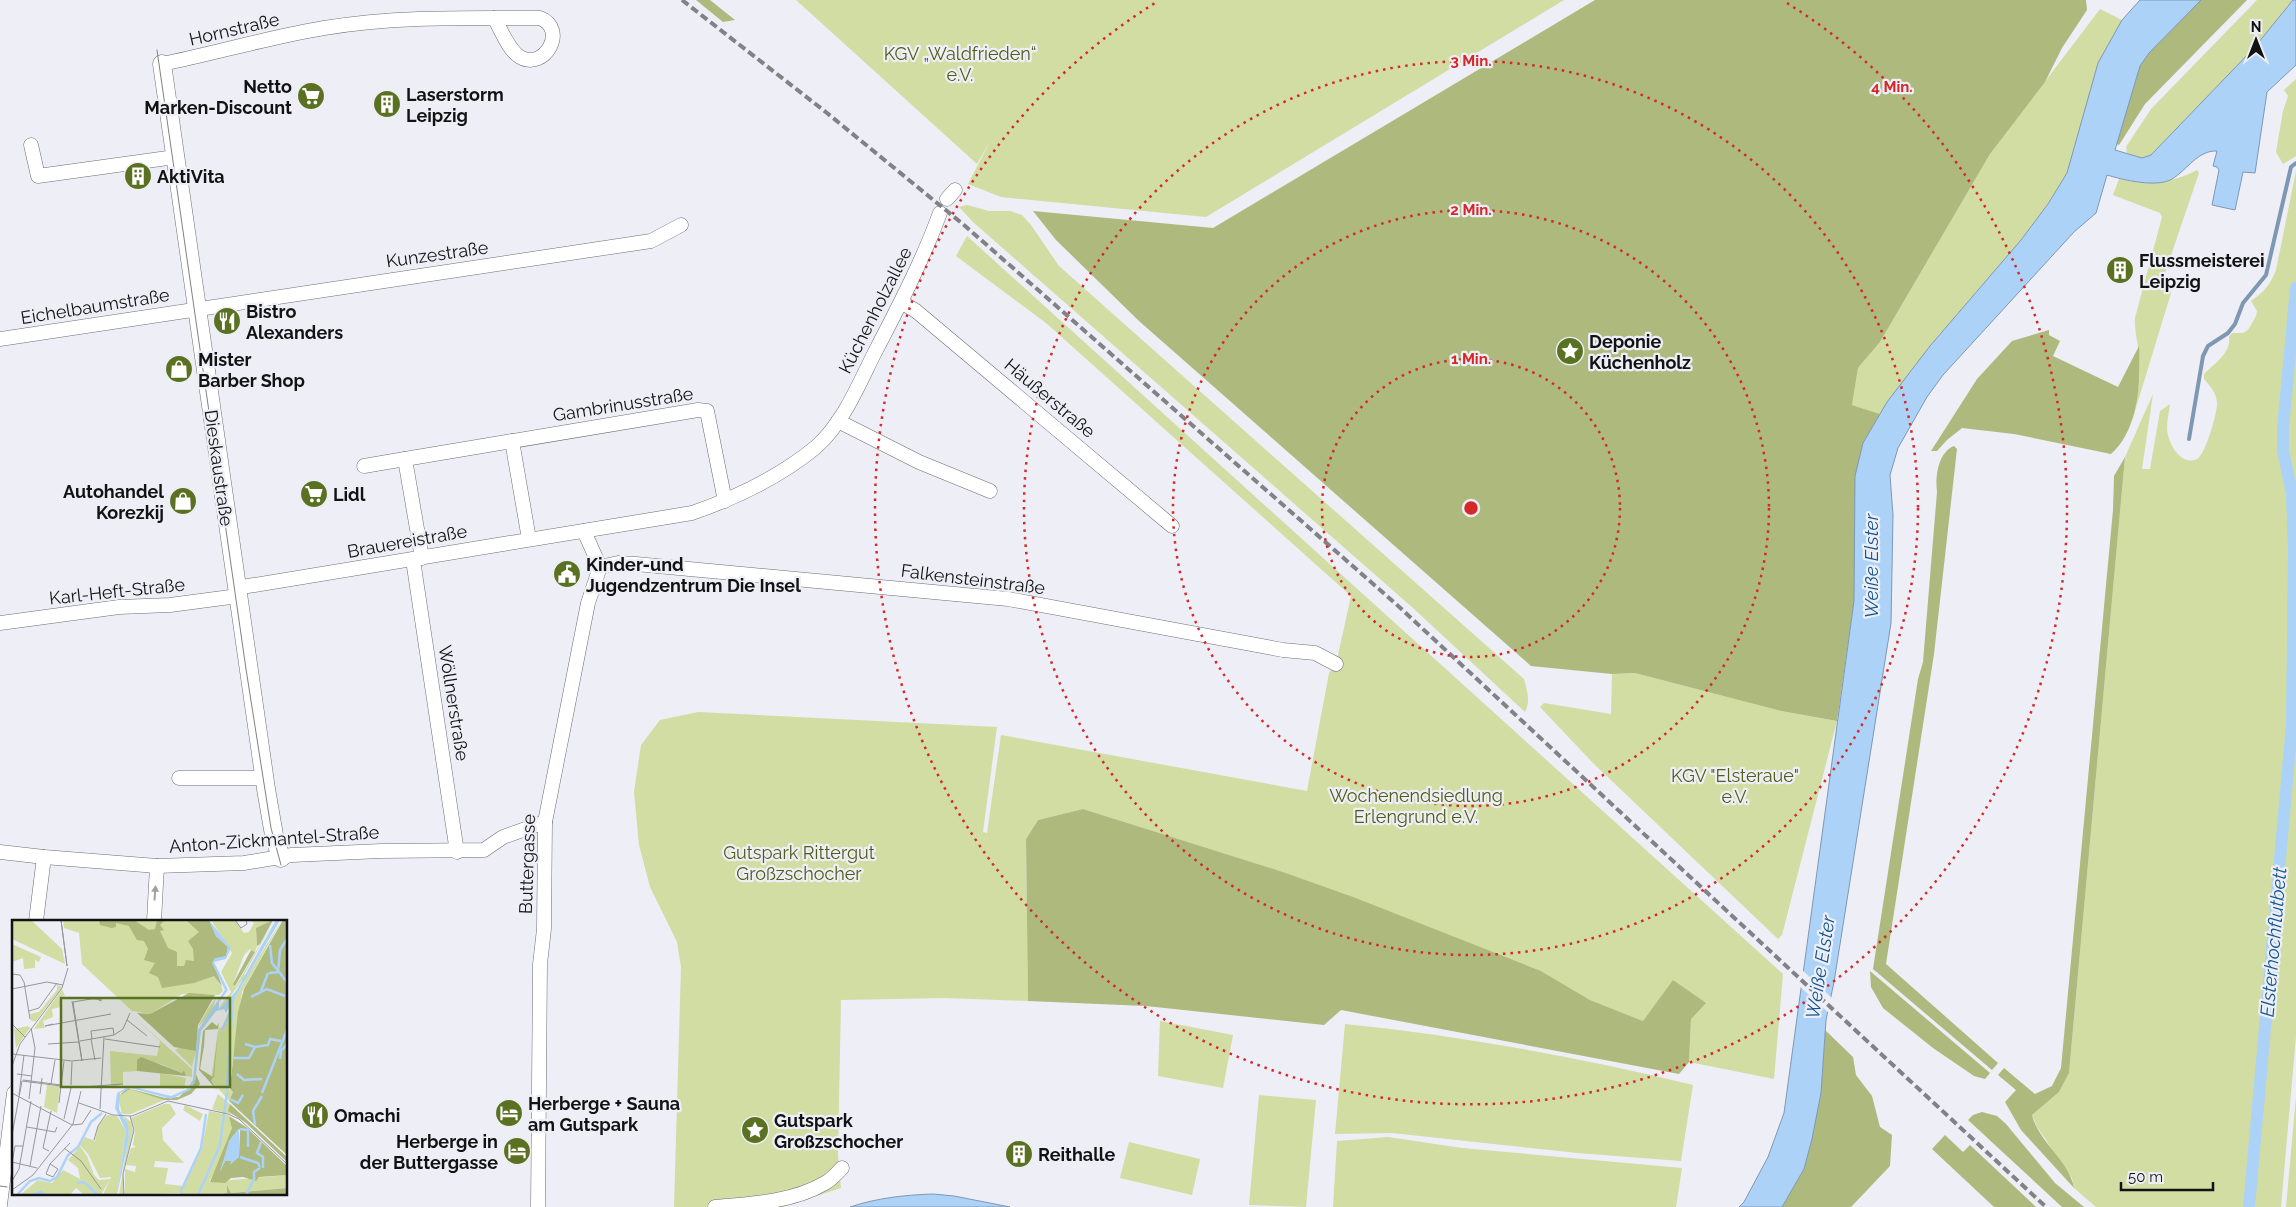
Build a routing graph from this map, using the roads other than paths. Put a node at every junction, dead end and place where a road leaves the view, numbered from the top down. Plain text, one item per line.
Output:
1 (494, 18) dead end
2 (162, 64) joint
3 (31, 145) dead end
4 (174, 157) junction
5 (940, 213) dead end
6 (680, 225) dead end
7 (901, 302) junction
8 (196, 309) junction
9 (0, 340) edge
10 (838, 421) junction
11 (512, 441) junction
12 (405, 459) junction
13 (364, 466) dead end
14 (990, 491) dead end
15 (725, 501) junction
16 (1172, 526) dead end
17 (584, 530) junction
18 (529, 539) junction
19 (417, 559) junction
20 (600, 567) junction
21 (237, 592) junction
22 (0, 623) edge
23 (1336, 664) dead end
24 (179, 778) dead end
25 (264, 778) junction
26 (545, 822) junction
27 (0, 852) edge
28 (457, 852) junction
29 (44, 858) junction
30 (281, 858) junction
31 (157, 866) junction
32 (36, 920) edge
33 (154, 920) edge
34 (12, 1107) edge
35 (842, 1168) dead end
36 (1, 1189) edge
37 (0, 1205) edge
38 (538, 1207) edge
39 (715, 1207) edge

1 - 2 street, Hornstraße
2 - 4 main road, Dieskaustraße
3 - 4 street
4 - 8 main road, Dieskaustraße
5 - 7 street, Küchenholzallee
6 - 8 street, Kunzestraße
7 - 10 street, Küchenholzallee
7 - 16 street, Häußerstraße
8 - 9 street, Eichelbaumstraße
8 - 21 main road, Dieskaustraße
10 - 14 street
10 - 15 street, Küchenholzallee
11 - 12 street, Gambrinusstraße
11 - 15 street, Gambrinusstraße
11 - 18 street
12 - 13 street, Gambrinusstraße
12 - 19 street
15 - 17 street, Küchenholzallee
17 - 18 street, Brauereistraße
17 - 20 street
18 - 19 street, Brauereistraße
19 - 21 street, Brauereistraße
19 - 28 street, Wöllnerstraße
20 - 23 street, Falkensteinstraße
20 - 26 street, Buttergasse
21 - 22 street, Karl-Heft-Straße
21 - 25 main road, Dieskaustraße
24 - 25 street
25 - 30 main road, Dieskaustraße
26 - 28 street, Anton-Zickmantel-Straße
26 - 38 street, Buttergasse
27 - 29 street, Anton-Zickmantel-Straße
28 - 30 street, Anton-Zickmantel-Straße
29 - 31 street, Anton-Zickmantel-Straße
29 - 32 street
30 - 31 street, Anton-Zickmantel-Straße
33 -> 31 street
34 - 36 street
35 - 39 street
36 - 37 street

